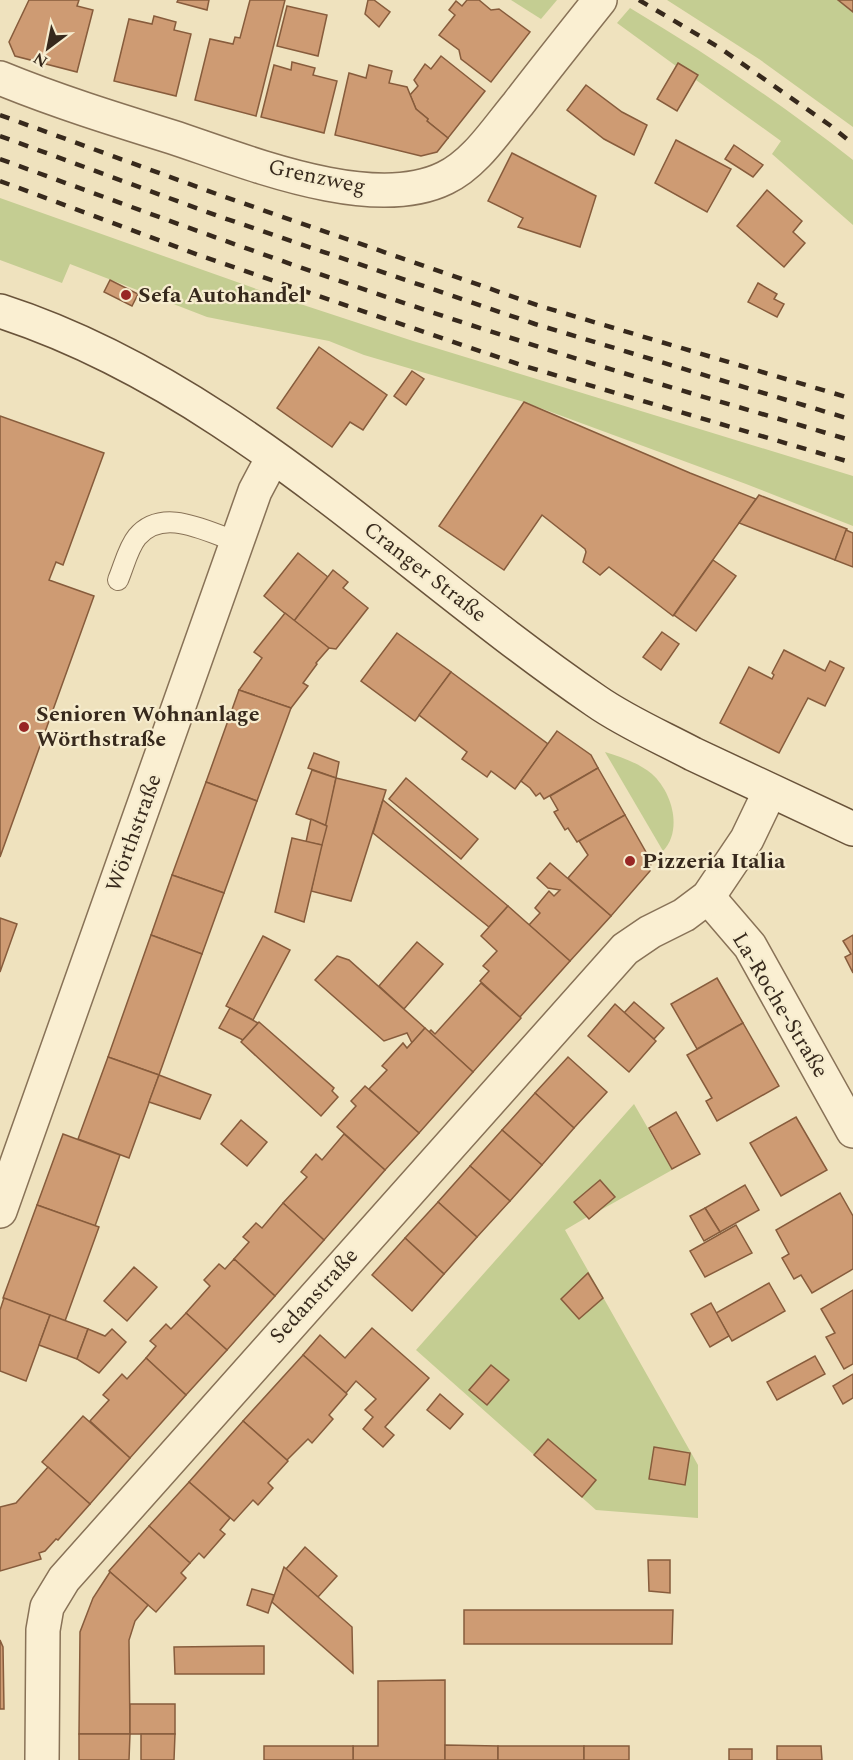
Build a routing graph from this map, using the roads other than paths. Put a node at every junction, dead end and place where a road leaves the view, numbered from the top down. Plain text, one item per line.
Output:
1 (600, 0) edge
2 (0, 78) edge
3 (0, 311) edge
4 (273, 457) junction
5 (238, 542) junction
6 (118, 580) dead end
7 (770, 791) junction
8 (853, 829) edge
9 (708, 897) junction
10 (853, 1131) edge
11 (0, 1210) edge
12 (42, 1760) edge

1 - 2 street, Grenzweg
3 - 4 street, Cranger Straße
4 - 5 street, Wörthstraße
4 - 7 street, Cranger Straße
5 - 6 lane
5 - 11 street, Wörthstraße
7 - 8 street, Cranger Straße
7 - 9 street
9 - 10 street, La-Roche-Straße
9 - 12 street, Sedanstraße

